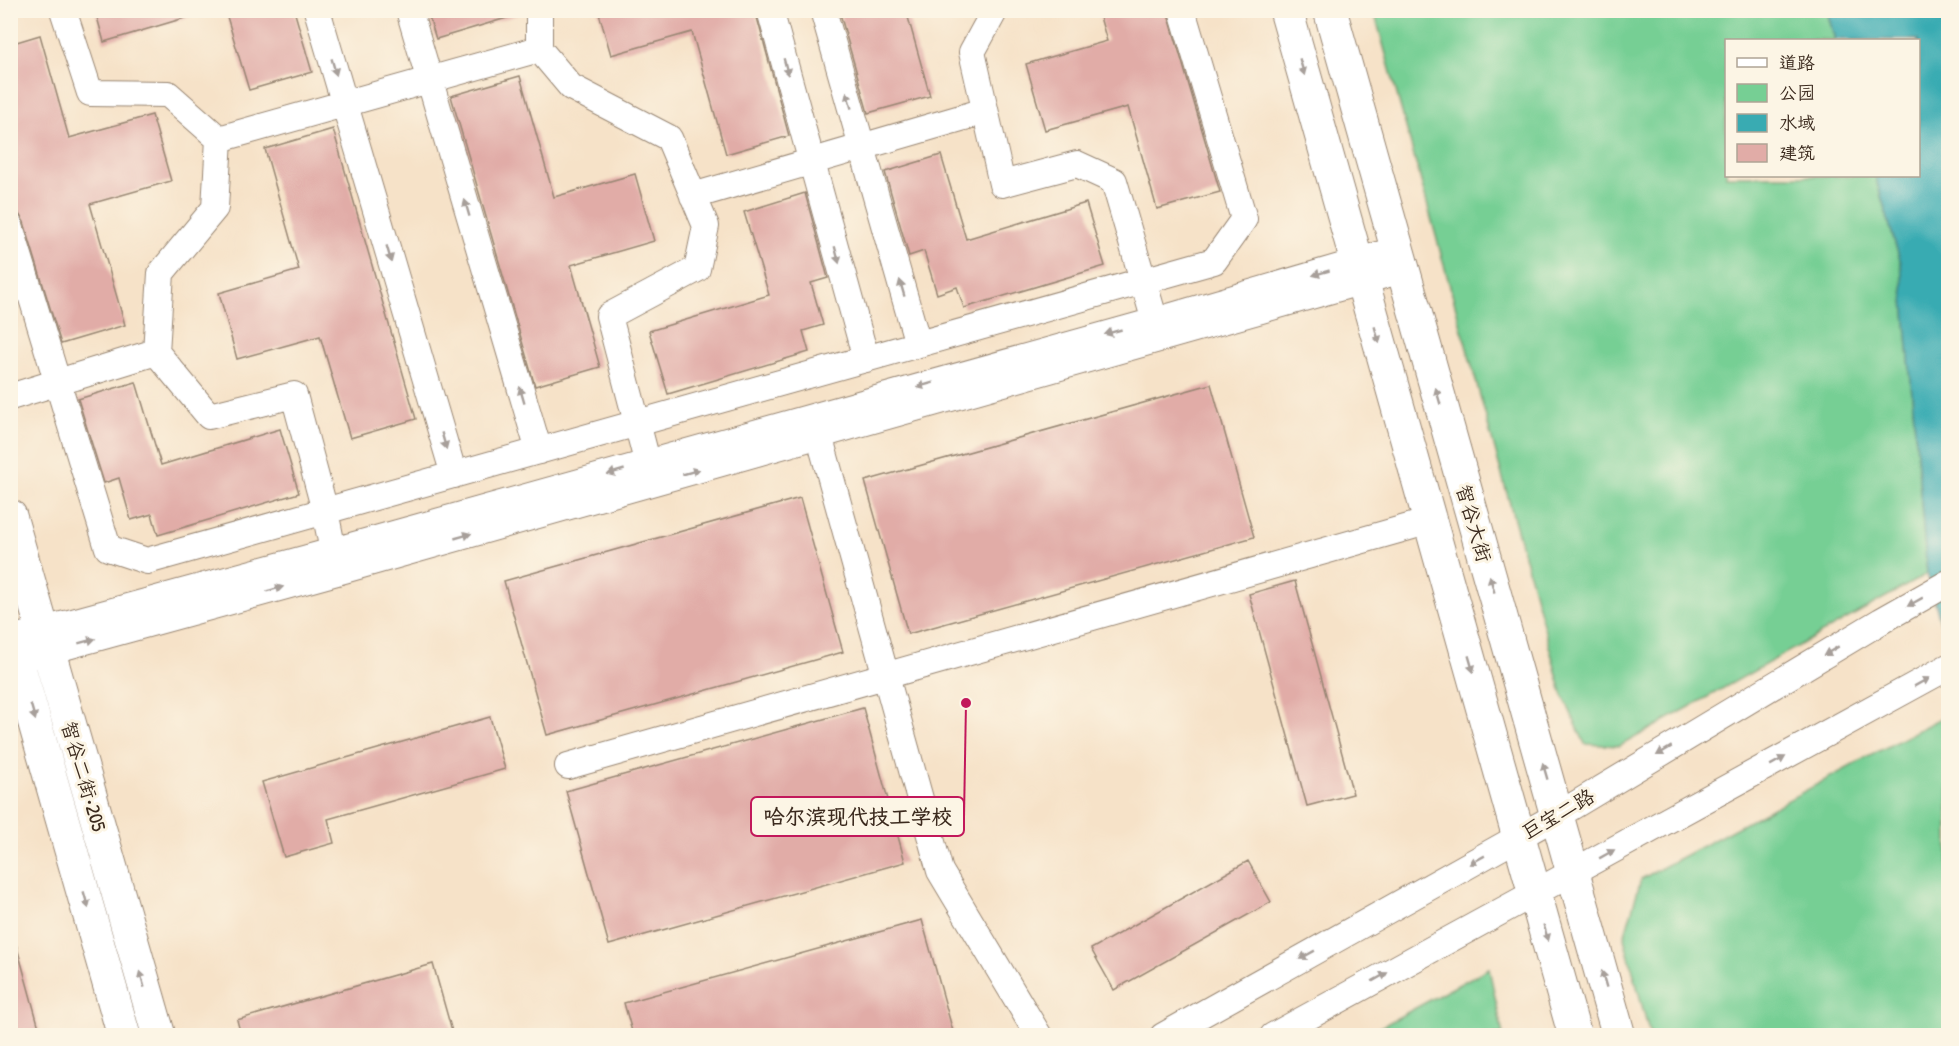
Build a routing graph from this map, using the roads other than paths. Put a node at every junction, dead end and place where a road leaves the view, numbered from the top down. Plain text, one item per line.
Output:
1 (63, 10) edge
2 (317, 10) edge
3 (409, 10) edge
4 (539, 10) edge
5 (770, 10) edge
6 (823, 10) edge
7 (995, 10) edge
8 (1182, 10) edge
9 (1286, 10) edge
10 (1329, 10) edge
11 (539, 49) junction
12 (429, 80) junction
13 (345, 104) junction
14 (985, 111) junction
15 (219, 139) junction
16 (862, 146) junction
17 (812, 161) junction
18 (693, 196) junction
19 (10, 226) edge
20 (1399, 260) junction
21 (1360, 273) junction
22 (1143, 281) junction
23 (1157, 330) junction
24 (918, 344) junction
25 (156, 352) junction
26 (866, 359) junction
27 (58, 383) junction
28 (10, 398) edge
29 (637, 423) junction
30 (819, 435) junction
31 (539, 451) junction
32 (650, 473) junction
33 (454, 475) junction
34 (325, 511) junction
35 (10, 516) edge
36 (1430, 521) junction
37 (335, 561) junction
38 (1948, 584) edge
39 (22, 645) edge
40 (1948, 667) edge
41 (886, 676) junction
42 (568, 766) dead end
43 (1558, 815) junction
44 (1520, 836) junction
45 (1574, 873) junction
46 (1534, 893) junction
47 (124, 1035) edge
48 (159, 1035) edge
49 (1039, 1035) edge
50 (1163, 1035) edge
51 (1274, 1035) edge
52 (1575, 1035) edge
53 (1619, 1035) edge

1 - 15 street
2 -> 13 street
3 - 12 street
4 - 11 street
5 -> 17 street
16 -> 6 street
7 - 14 street
8 - 22 street
9 -> 21 main road
10 - 20 main road, 智谷大街
11 - 12 street
11 - 18 street
12 - 13 street
31 -> 12 street
13 - 15 street
13 -> 33 street
14 - 16 street
14 - 22 street
15 - 25 street
16 - 17 street
24 -> 16 street
17 - 18 street
17 -> 26 street
18 - 29 street
19 - 27 street
20 - 21 street
43 -> 20 main road, 智谷大街
21 - 23 street
21 -> 36 main road
22 - 23 street
22 - 24 street
23 - 30 street
23 -> 32 street
24 - 26 street
25 - 27 street
25 - 34 street
26 - 29 street
27 - 28 street
27 - 34 street
29 - 31 street
29 - 32 street
32 -> 30 street
30 - 41 street
31 - 33 street
32 - 37 street
33 - 34 street
34 - 37 street
35 - 39 main road, 智谷二街•205
36 - 41 street
36 -> 44 main road
37 - 39 street
38 -> 43 street, 巨宝二路
39 -> 47 main road, 智谷二街•205
48 -> 39 main road, 智谷二街•205
45 -> 40 street
41 - 42 street
41 - 49 street
43 - 44 street, 巨宝二路
43 - 45 main road, 智谷大街
44 - 46 main road
44 -> 50 street, 巨宝二路
45 - 46 street
53 -> 45 main road, 智谷大街
51 -> 46 street
46 -> 52 main road

